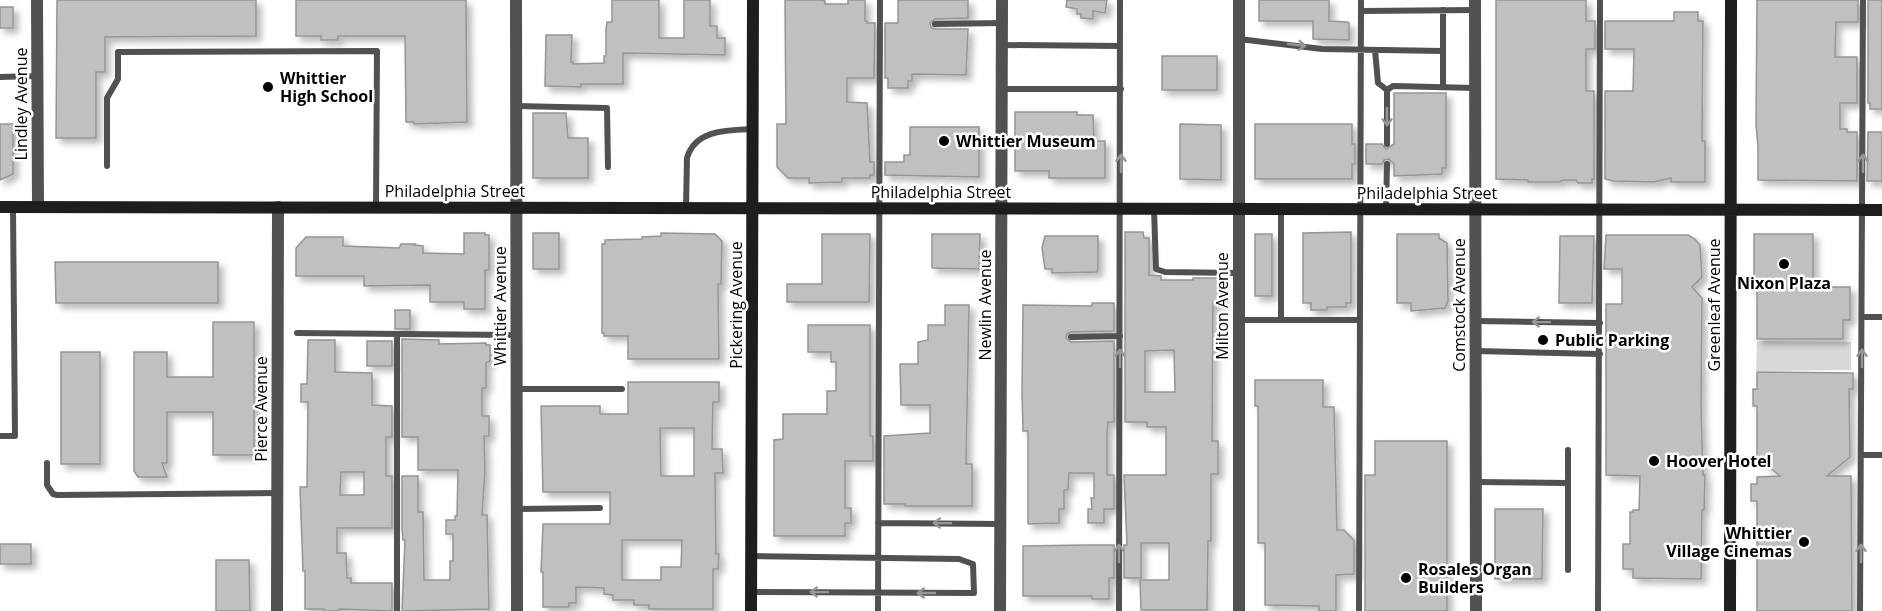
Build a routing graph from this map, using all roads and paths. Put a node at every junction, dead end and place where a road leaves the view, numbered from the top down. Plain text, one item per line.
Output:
1 (37, 0) edge
2 (516, 0) edge
3 (753, 0) edge
4 (880, 0) edge
5 (1002, 0) edge
6 (1120, 0) edge
7 (1239, 0) edge
8 (1361, 0) edge
9 (1600, 0) edge
10 (1731, 0) edge
11 (1863, 0) edge
12 (1475, 5) edge
13 (1361, 10) junction
14 (1443, 10) junction
15 (1002, 23) junction
16 (935, 24) dead end
17 (1239, 39) junction
18 (1002, 45) junction
19 (1120, 46) junction
20 (1361, 49) junction
21 (1375, 50) junction
22 (1443, 51) junction
23 (0, 76) edge
24 (37, 76) junction
25 (1443, 87) junction
26 (1475, 88) junction
27 (1002, 89) junction
28 (1120, 89) junction
29 (1387, 90) junction
30 (516, 106) junction
31 (753, 129) junction
32 (1387, 144) dead end
33 (1387, 164) dead end
34 (107, 166) dead end
35 (608, 167) dead end
36 (6, 207) edge
37 (38, 207) junction
38 (278, 207) junction
39 (376, 207) junction
40 (516, 208) junction
41 (686, 208) junction
42 (753, 208) junction
43 (879, 208) junction
44 (1002, 208) junction
45 (1121, 209) junction
46 (1154, 209) junction
47 (1238, 209) junction
48 (1281, 209) junction
49 (1361, 209) junction
50 (1386, 209) junction
51 (1476, 209) junction
52 (1600, 210) junction
53 (1731, 210) junction
54 (1863, 210) junction
55 (1882, 210) edge
56 (1238, 273) junction
57 (1862, 317) junction
58 (1882, 317) edge
59 (1238, 320) junction
60 (1281, 320) junction
61 (1360, 320) junction
62 (1476, 321) junction
63 (1599, 323) junction
64 (297, 333) dead end
65 (398, 334) junction
66 (517, 335) junction
67 (1120, 336) junction
68 (1071, 337) dead end
69 (1476, 351) junction
70 (1599, 354) junction
71 (517, 389) junction
72 (622, 389) dead end
73 (0, 436) edge
74 (1568, 450) dead end
75 (1861, 454) junction
76 (1882, 455) edge
77 (47, 463) dead end
78 (1476, 482) junction
79 (1568, 483) junction
80 (277, 493) junction
81 (600, 508) dead end
82 (517, 509) junction
83 (878, 523) junction
84 (1000, 524) junction
85 (751, 556) junction
86 (878, 558) junction
87 (1568, 570) dead end
88 (751, 592) junction
89 (878, 593) junction
90 (277, 611) edge
91 (397, 611) edge
92 (517, 611) edge
93 (751, 611) edge
94 (878, 611) edge
95 (1000, 611) edge
96 (1119, 611) edge
97 (1239, 611) edge
98 (1359, 611) edge
99 (1476, 611) edge
100 (1598, 611) edge
101 (1730, 611) edge
102 (1860, 611) edge

1 - 24 street, Lindley Avenue
2 - 30 street, Whittier Avenue
3 - 31 street, Pickering Avenue
4 - 43 lane
5 - 15 street, Newlin Avenue
6 - 19 lane
7 - 17 street, Milton Avenue
8 - 13 lane
9 - 52 lane
10 - 53 street, Greenleaf Avenue
54 -> 11 lane
12 - 14 lane
12 - 26 street, Comstock Avenue
13 - 14 lane
13 - 20 lane
14 - 22 lane
15 - 16 lane
15 - 18 street, Newlin Avenue
17 -> 20 lane
17 - 47 street, Milton Avenue
18 - 19 lane
18 - 27 street, Newlin Avenue
19 - 28 lane
20 - 21 lane
20 - 49 lane
21 - 22 lane
21 - 29 lane
22 - 25 lane
23 - 24 lane
24 - 37 street, Lindley Avenue
25 - 26 lane
25 - 29 lane
26 - 51 street, Comstock Avenue
27 - 28 lane
27 - 44 street, Newlin Avenue
45 -> 28 lane
29 -> 32 lane
30 - 35 lane
30 - 40 street, Whittier Avenue
31 - 41 lane
31 - 42 street, Pickering Avenue
33 - 50 lane
34 - 39 lane
36 - 37 street, Philadelphia Street
36 - 73 lane
37 - 38 street, Philadelphia Street
38 - 39 street, Philadelphia Street
38 - 80 street, Pierce Avenue
39 - 40 street, Philadelphia Street
40 - 41 street, Philadelphia Street
40 - 66 street, Whittier Avenue
41 - 42 street, Philadelphia Street
42 - 43 street, Philadelphia Street
42 - 85 street, Pickering Avenue
43 - 44 street, Philadelphia Street
43 - 83 lane
44 - 45 street, Philadelphia Street
44 - 84 street, Newlin Avenue
45 - 46 street, Philadelphia Street
45 - 67 lane
46 - 47 street, Philadelphia Street
46 - 56 lane
47 - 48 street, Philadelphia Street
47 - 56 street, Milton Avenue
48 - 49 street, Philadelphia Street
48 - 60 lane
49 - 50 street, Philadelphia Street
49 - 61 lane
50 - 51 street, Philadelphia Street
51 - 52 street, Philadelphia Street
51 - 62 street, Comstock Avenue
52 - 53 street, Philadelphia Street
52 - 63 lane
53 - 54 street, Philadelphia Street
53 - 101 street, Greenleaf Avenue
54 - 55 street, Philadelphia Street
54 - 57 lane
56 - 59 street, Milton Avenue
57 - 58 lane
75 -> 57 lane
59 - 60 lane
59 - 97 street, Milton Avenue
60 - 61 lane
61 - 98 lane
63 -> 62 lane
62 - 69 street, Comstock Avenue
63 - 70 lane
64 - 65 lane
65 - 66 lane
65 - 91 lane
66 - 71 street, Whittier Avenue
67 - 68 lane
96 -> 67 lane
69 - 70 lane
69 - 78 street, Comstock Avenue
70 - 100 lane
71 - 72 lane
71 - 82 street, Whittier Avenue
74 - 79 lane
75 - 76 lane
102 -> 75 lane
77 - 80 lane
78 - 79 lane
78 - 99 street, Comstock Avenue
79 - 87 lane
80 - 90 street, Pierce Avenue
81 - 82 lane
82 - 92 street, Whittier Avenue
84 -> 83 lane
83 - 86 lane
84 - 95 street, Newlin Avenue
85 - 86 lane
85 - 88 street, Pickering Avenue
86 - 89 lane
86 -> 89 lane
89 -> 88 lane
88 - 93 street, Pickering Avenue
89 - 94 lane

